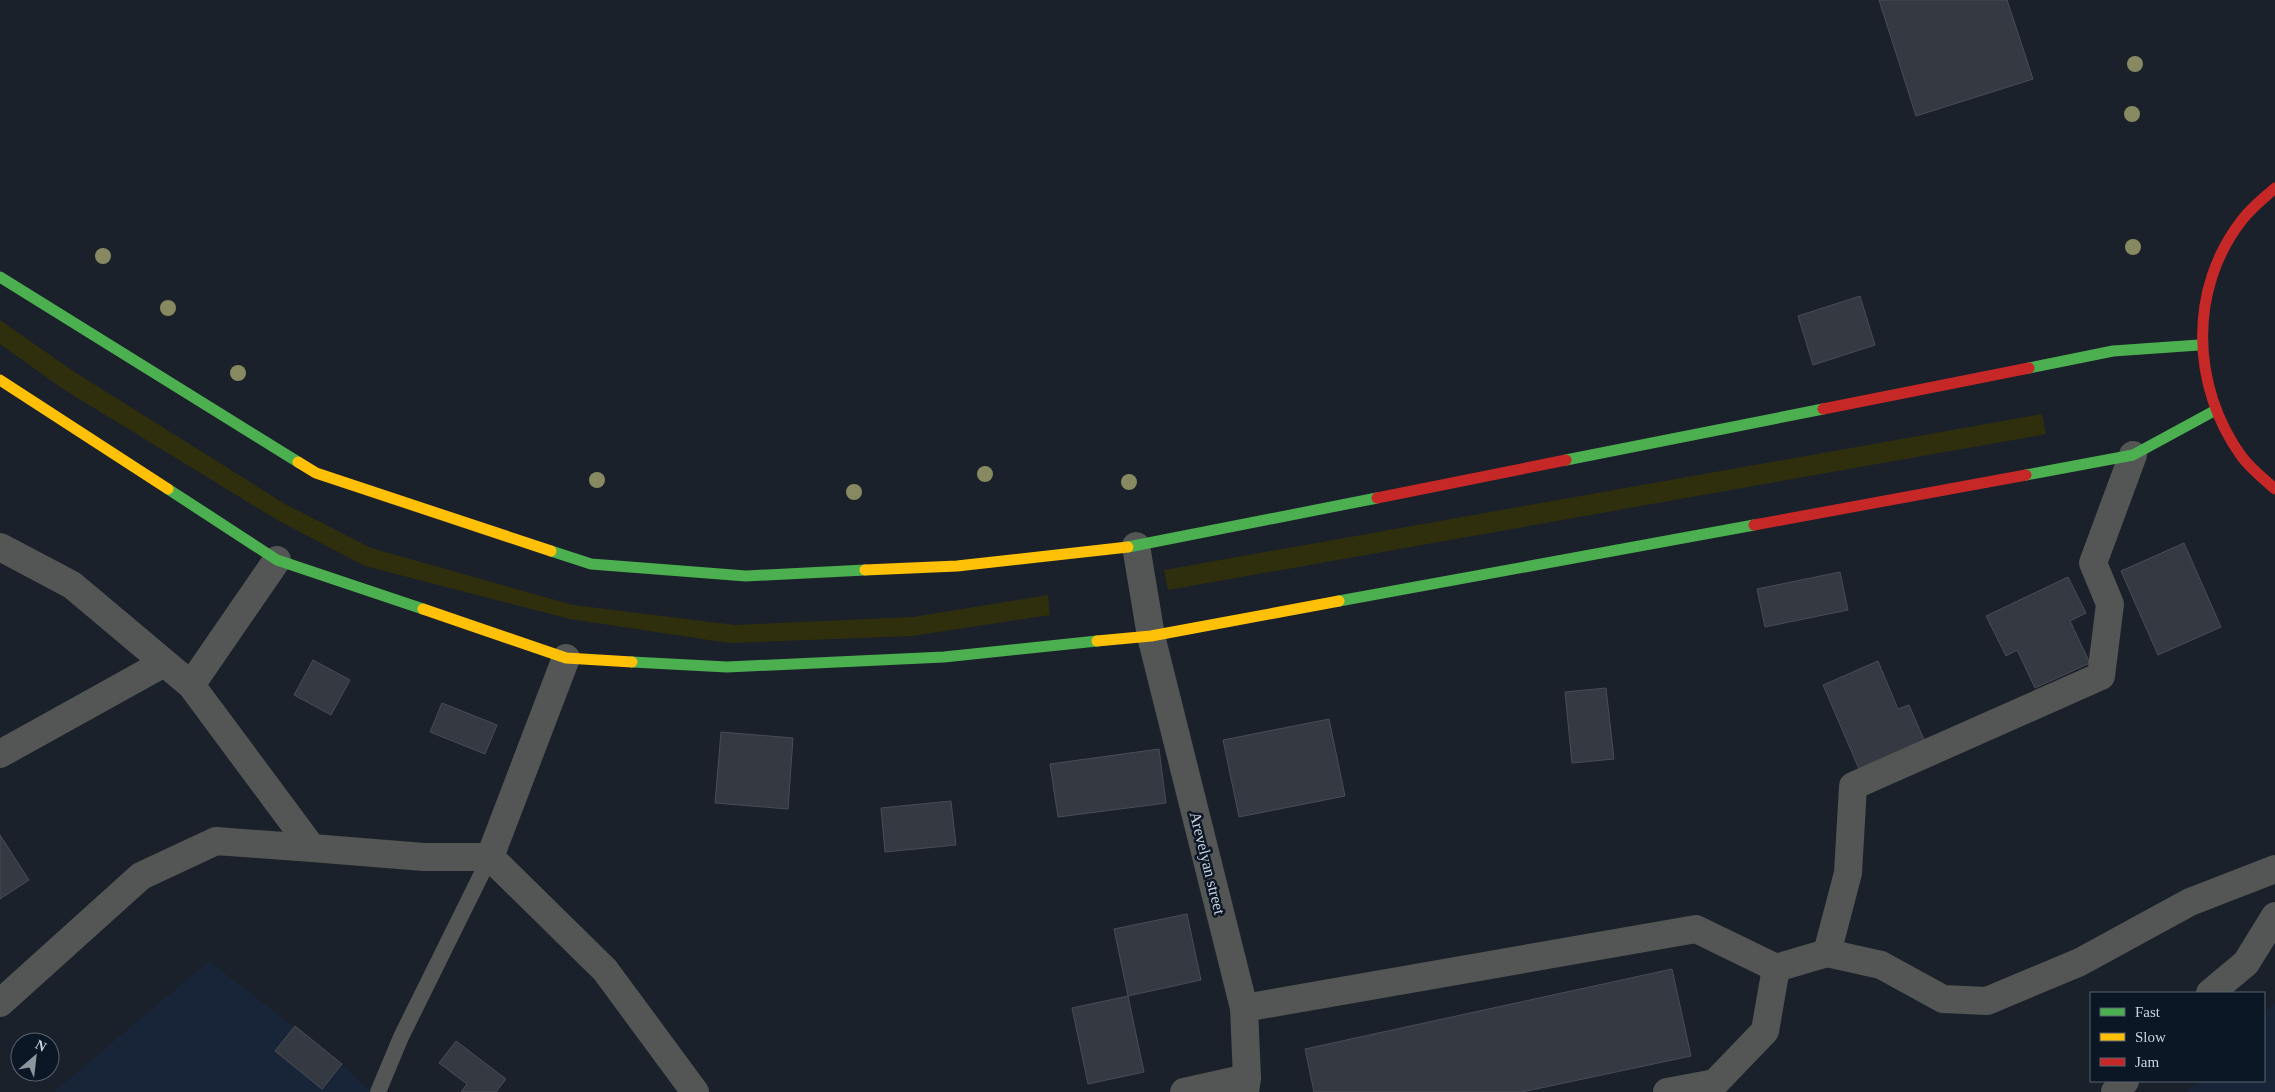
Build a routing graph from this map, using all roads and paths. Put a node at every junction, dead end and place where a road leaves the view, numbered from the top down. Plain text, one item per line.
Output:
1 (2275, 188) edge
2 (0, 277) edge
3 (2200, 345) junction
4 (0, 380) edge
5 (2214, 411) junction
6 (2133, 455) junction
7 (2275, 489) edge
8 (1136, 546) junction
9 (0, 547) edge
10 (277, 560) junction
11 (1152, 636) junction
12 (566, 658) junction
13 (164, 663) junction
14 (191, 685) junction
15 (0, 754) edge
16 (312, 848) junction
17 (490, 857) junction
18 (2275, 869) edge
19 (2275, 916) edge
20 (1827, 953) junction
21 (1776, 968) junction
22 (2211, 992) edge
23 (0, 1003) edge
24 (1244, 1008) junction
25 (2124, 1082) edge
26 (1246, 1085) edge
27 (378, 1092) edge
28 (695, 1092) edge
29 (1184, 1092) edge
30 (1666, 1092) edge
31 (2115, 1092) edge

1 - 3 main road
2 - 8 main road
3 - 5 main road
3 - 8 main road
4 - 10 main road
5 - 6 main road
5 - 7 main road
6 - 11 main road
6 - 20 street
8 - 11 street, Arevelyan street
9 - 13 street
10 - 12 main road
10 - 14 street
11 - 12 main road
11 - 24 street, Arevelyan street
12 - 17 street
13 - 14 street
13 - 15 street
14 - 16 street
16 - 17 street
16 - 23 street
17 - 27 lane
17 - 28 street
18 - 20 street
19 - 22 street
20 - 21 street
21 - 24 street
21 - 30 street
24 - 26 street, Arevelyan street
25 - 31 street
26 - 29 street

